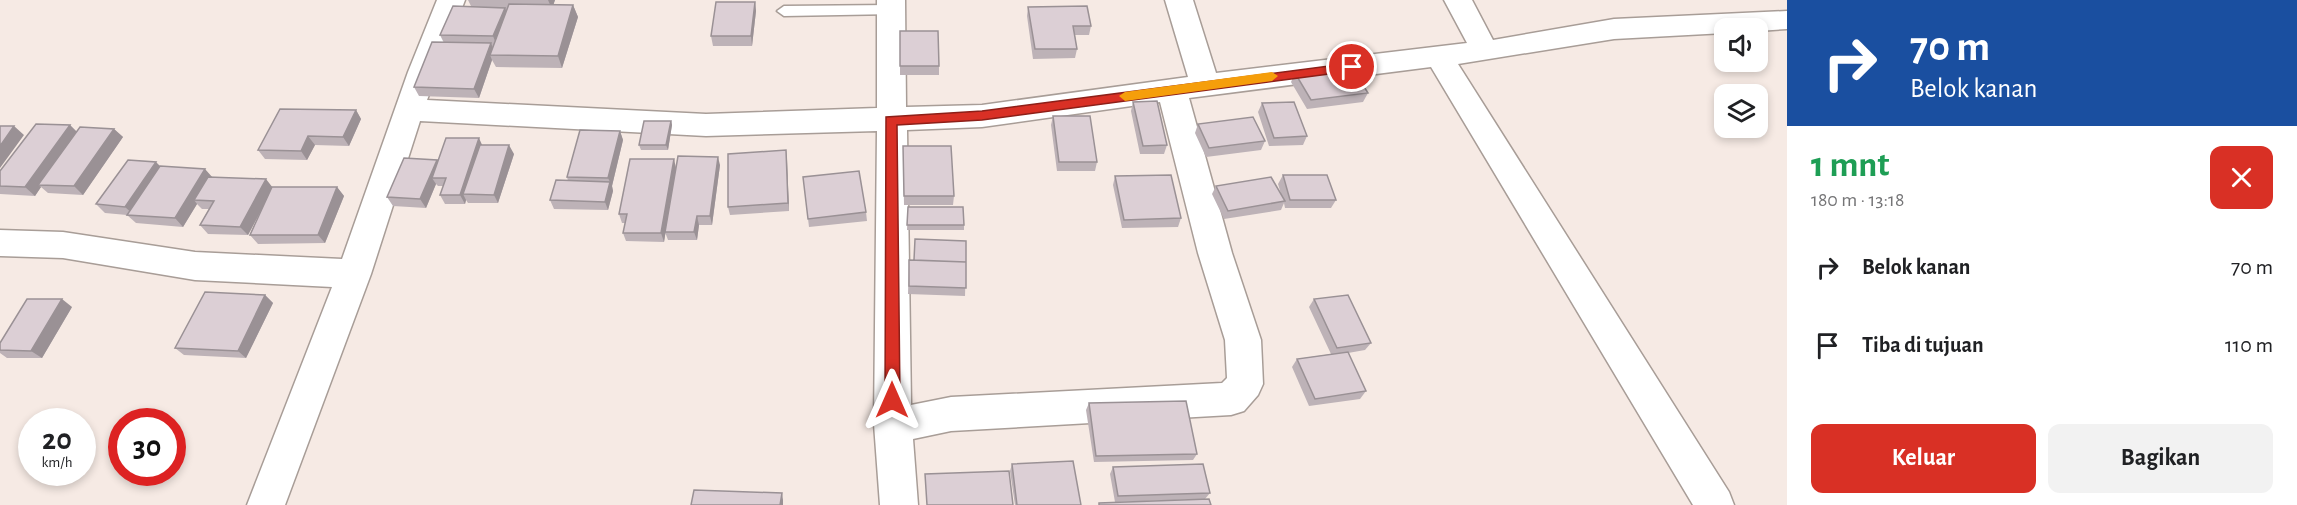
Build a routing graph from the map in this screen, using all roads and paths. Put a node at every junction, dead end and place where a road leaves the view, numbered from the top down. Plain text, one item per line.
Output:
1 (451, 0) edge
2 (1179, 0) edge
3 (1458, 0) edge
4 (891, 5) edge
5 (784, 11) dead end
6 (1787, 20) edge
7 (1485, 51) junction
8 (1438, 56) junction
9 (1188, 88) junction
10 (410, 110) junction
11 (891, 120) junction
12 (0, 243) edge
13 (354, 274) junction
14 (892, 424) junction
15 (266, 505) edge
16 (898, 505) edge
17 (1715, 505) edge

1 - 10 street
2 - 9 street
3 - 7 street
4 - 5 lane
4 - 11 street
6 - 7 street
7 - 8 street
8 - 9 street
8 - 17 street
9 - 11 street
9 - 14 street
10 - 11 street
10 - 13 street
11 - 14 street
12 - 13 street
13 - 15 street
14 - 16 street

